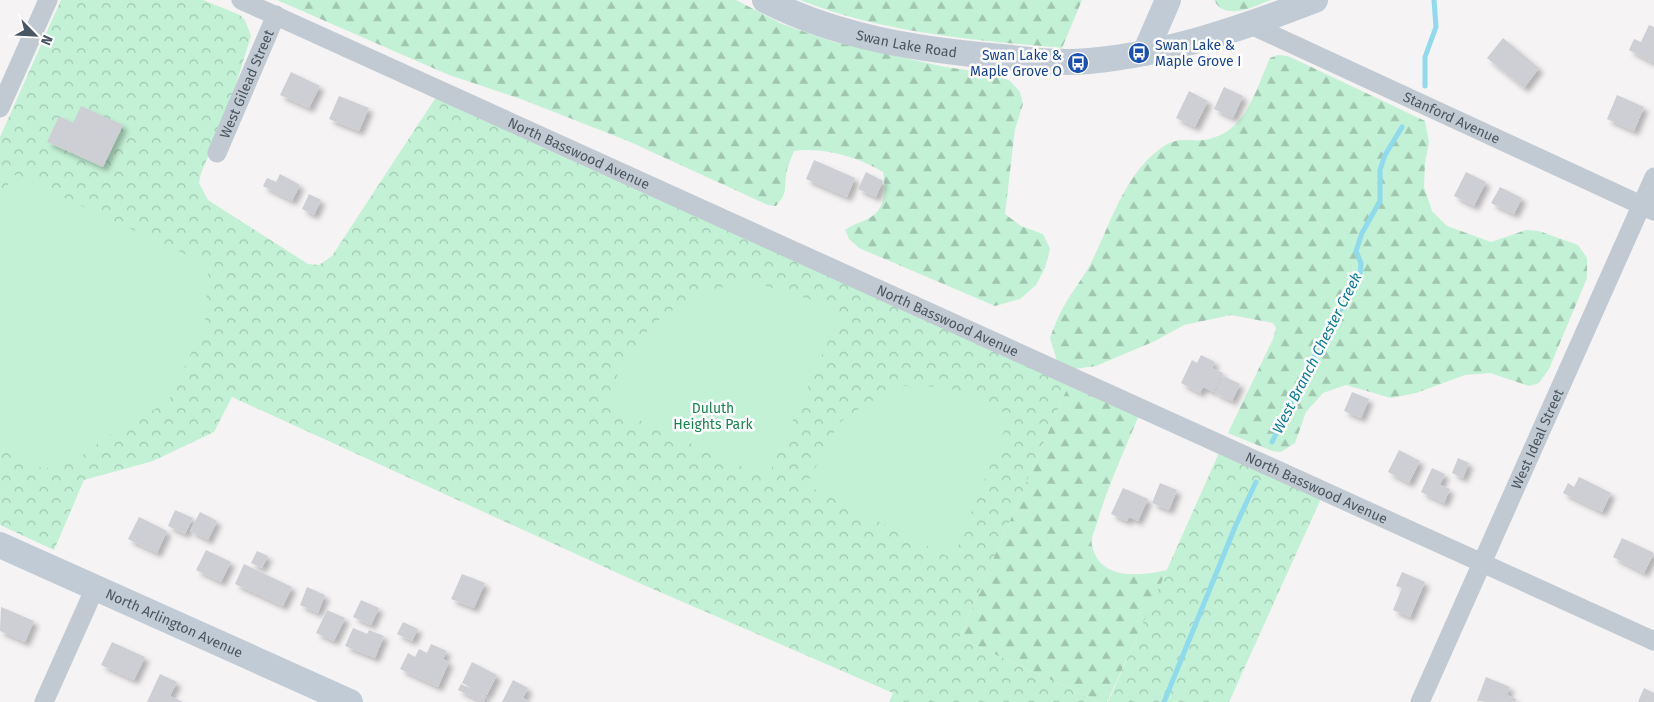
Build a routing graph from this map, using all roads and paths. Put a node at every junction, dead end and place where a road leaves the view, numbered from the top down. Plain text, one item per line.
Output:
1 (48, 0) edge
2 (241, 0) edge
3 (765, 0) edge
4 (1168, 0) edge
5 (1315, 0) edge
6 (276, 15) junction
7 (1251, 25) junction
8 (1145, 53) junction
9 (0, 108) edge
10 (217, 153) dead end
11 (1654, 177) edge
12 (1648, 208) edge
13 (0, 545) edge
14 (1482, 564) junction
15 (95, 588) junction
16 (1654, 641) edge
17 (44, 702) edge
18 (350, 702) edge
19 (1420, 702) edge

1 - 9 street
2 - 6 street, North Basswood Avenue
3 - 8 street, Swan Lake Road
4 - 8 street
5 - 7 street, Swan Lake Road
6 - 10 street, West Gilead Street
6 - 14 street, North Basswood Avenue
7 - 8 street, Swan Lake Road
7 - 12 street, Stanford Avenue
11 - 12 street, West Ideal Street
12 - 14 street, West Ideal Street
13 - 15 street, North Arlington Avenue
14 - 16 street, North Basswood Avenue
14 - 19 street, West Ideal Street
15 - 17 street
15 - 18 street, North Arlington Avenue

